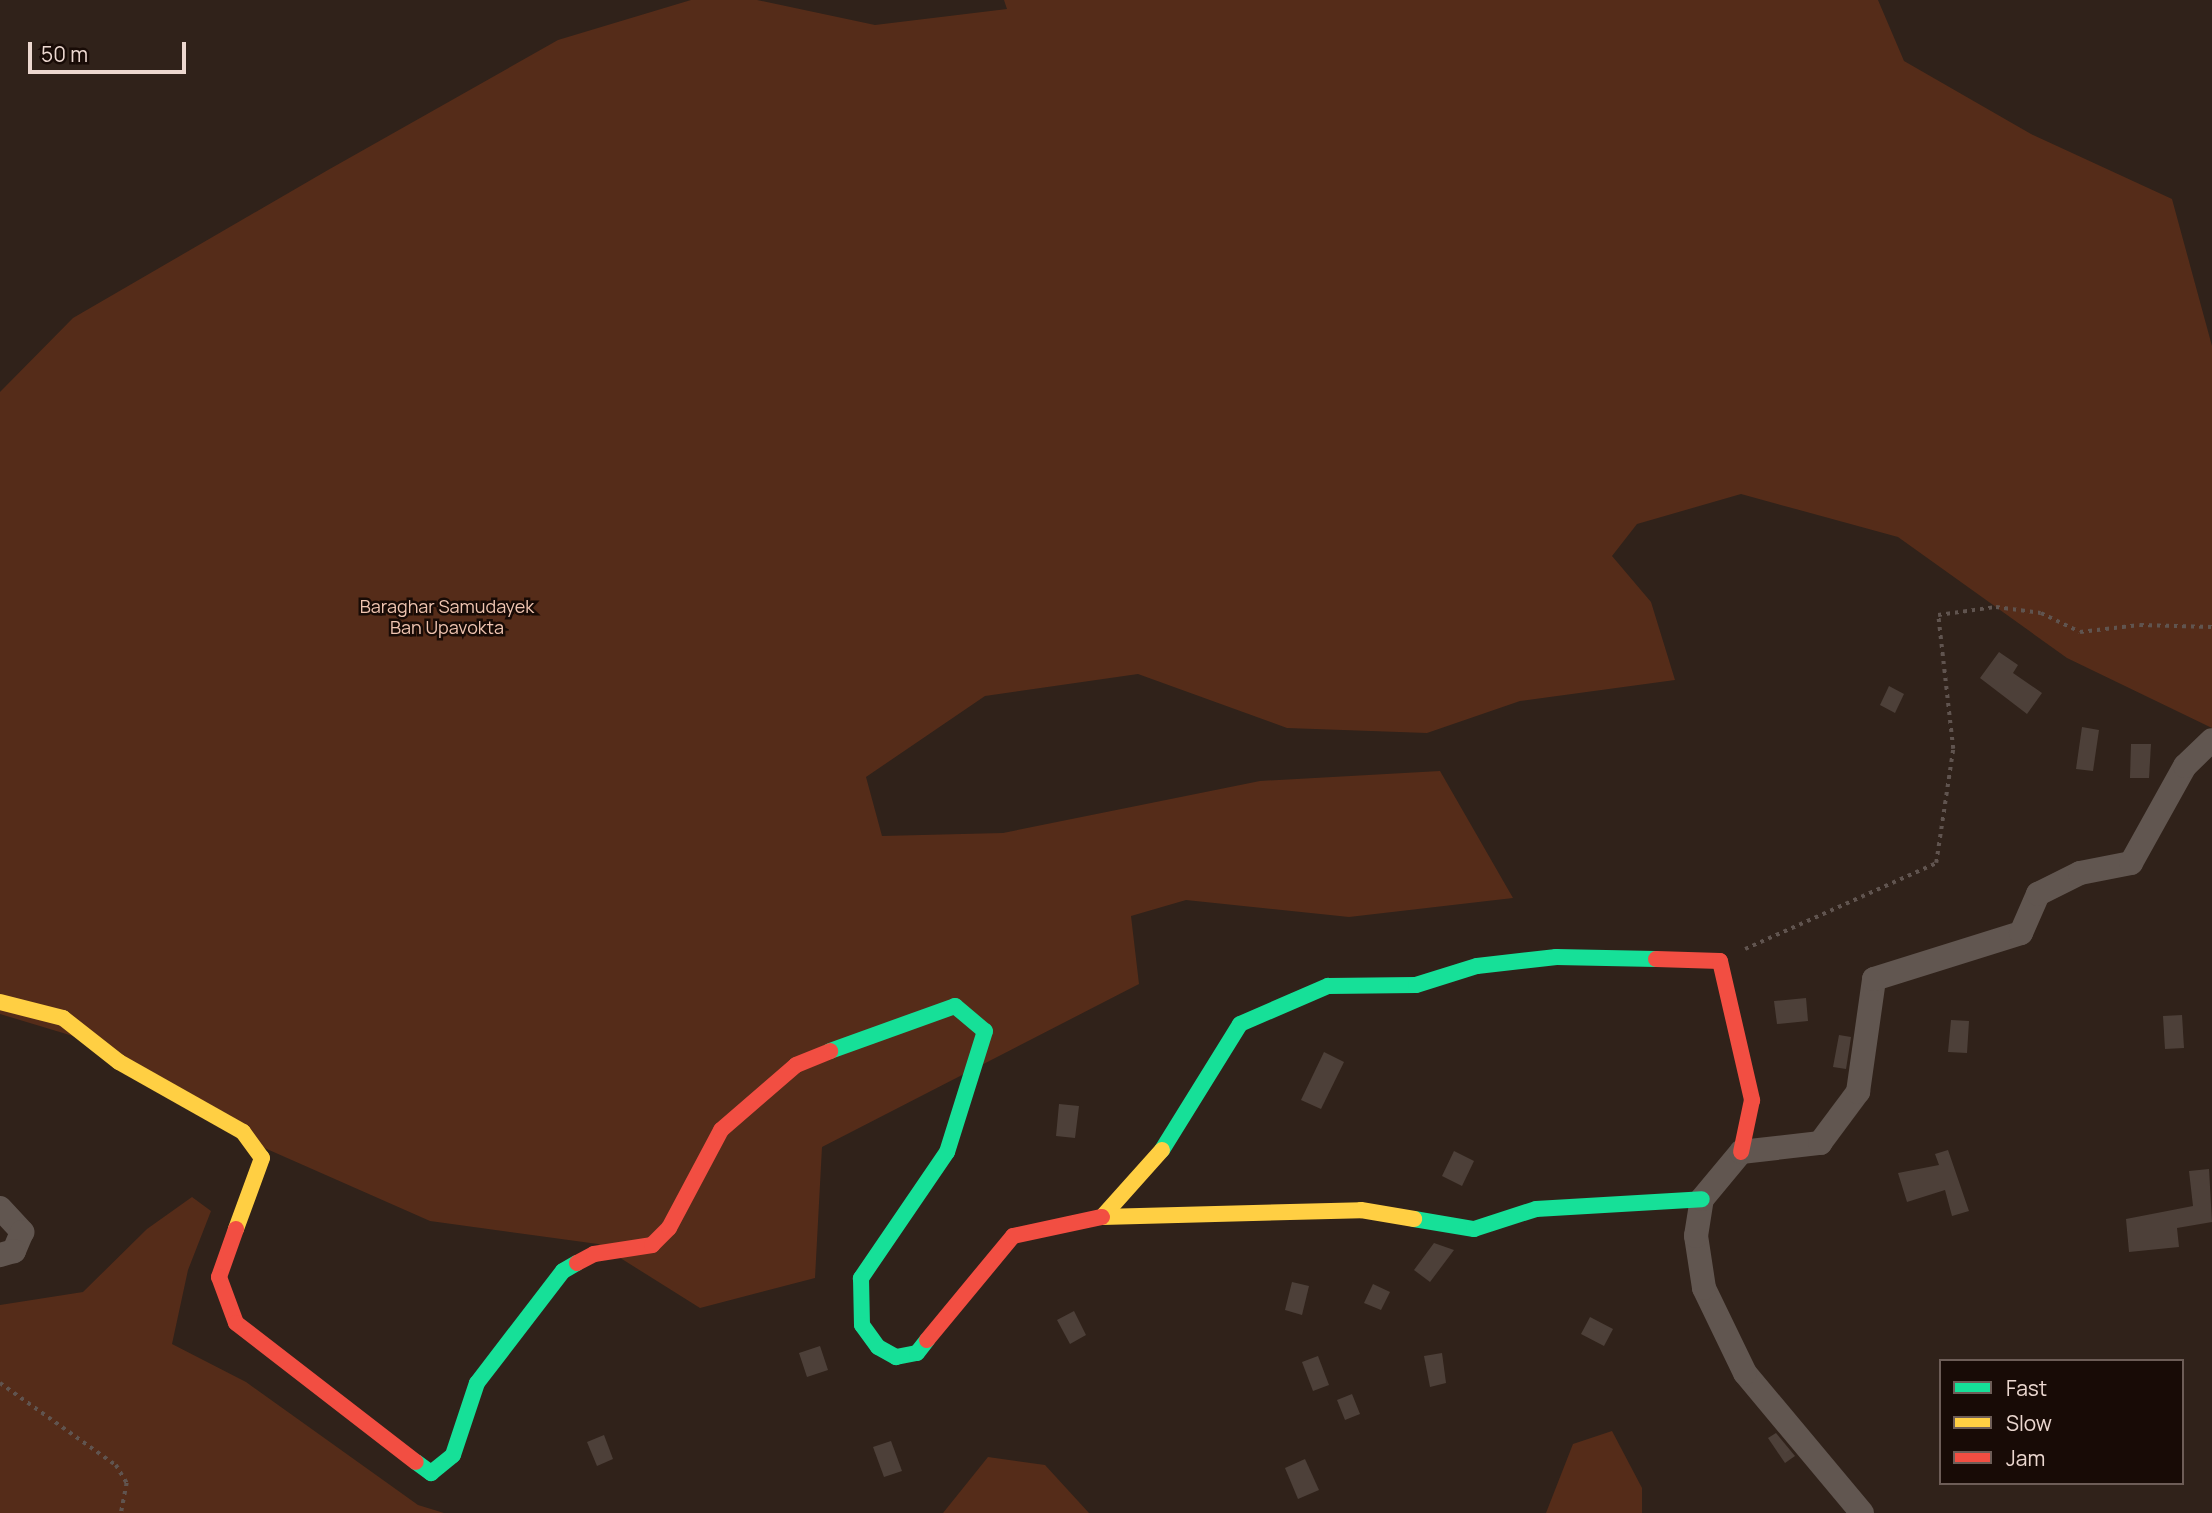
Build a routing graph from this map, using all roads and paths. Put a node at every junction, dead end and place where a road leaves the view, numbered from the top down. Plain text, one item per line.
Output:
1 (2212, 627) edge
2 (2212, 740) edge
3 (1720, 961) junction
4 (0, 1002) edge
5 (1741, 1152) junction
6 (1702, 1199) junction
7 (0, 1208) edge
8 (1102, 1217) junction
9 (0, 1255) edge
10 (0, 1383) edge
11 (121, 1513) edge
12 (1863, 1513) edge

1 - 3 path
2 - 5 street
3 - 5 street
3 - 8 street
4 - 8 street
5 - 6 street
6 - 8 street
6 - 12 street
7 - 9 street
10 - 11 path

